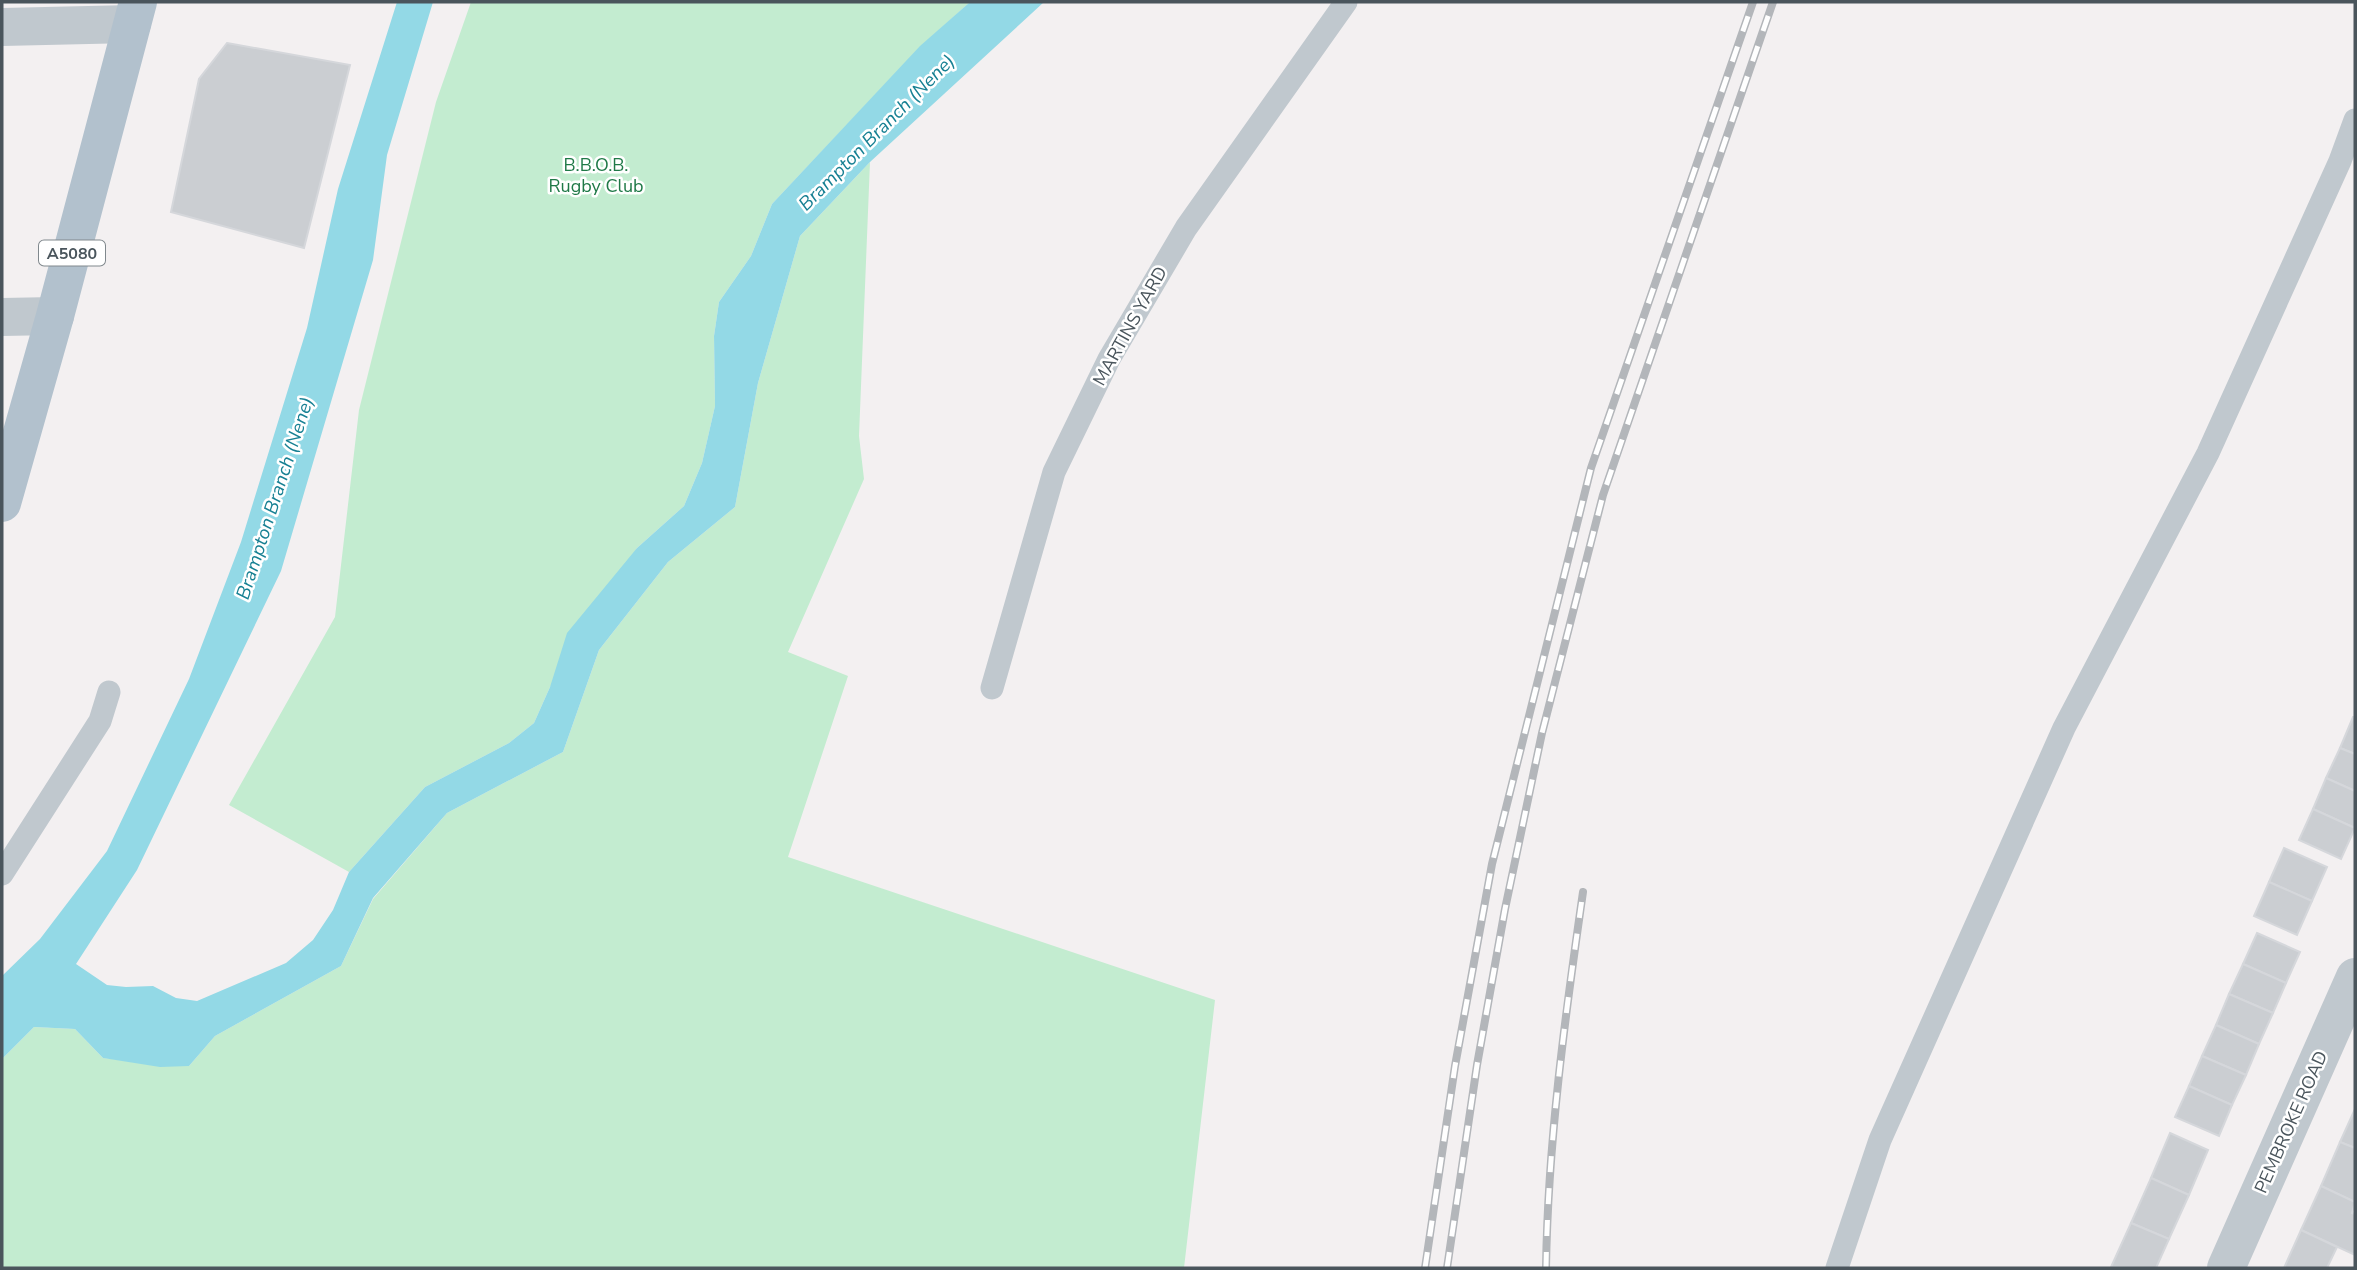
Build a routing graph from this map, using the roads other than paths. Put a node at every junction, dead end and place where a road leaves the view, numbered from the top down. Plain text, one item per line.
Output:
1 (1346, 2) edge
2 (135, 13) edge
3 (2, 27) edge
4 (2355, 120) edge
5 (55, 316) junction
6 (2, 317) edge
7 (2, 503) edge
8 (992, 688) dead end
9 (109, 692) dead end
10 (2, 874) edge
11 (2352, 995) edge
12 (1837, 1268) edge
13 (2226, 1268) edge

1 - 8 lane, MARTINS YARD
2 - 3 street
2 - 5 main road, A5080
4 - 12 lane
5 - 6 street
5 - 7 main road, A5080
9 - 10 lane
11 - 13 street, PEMBROKE ROAD

